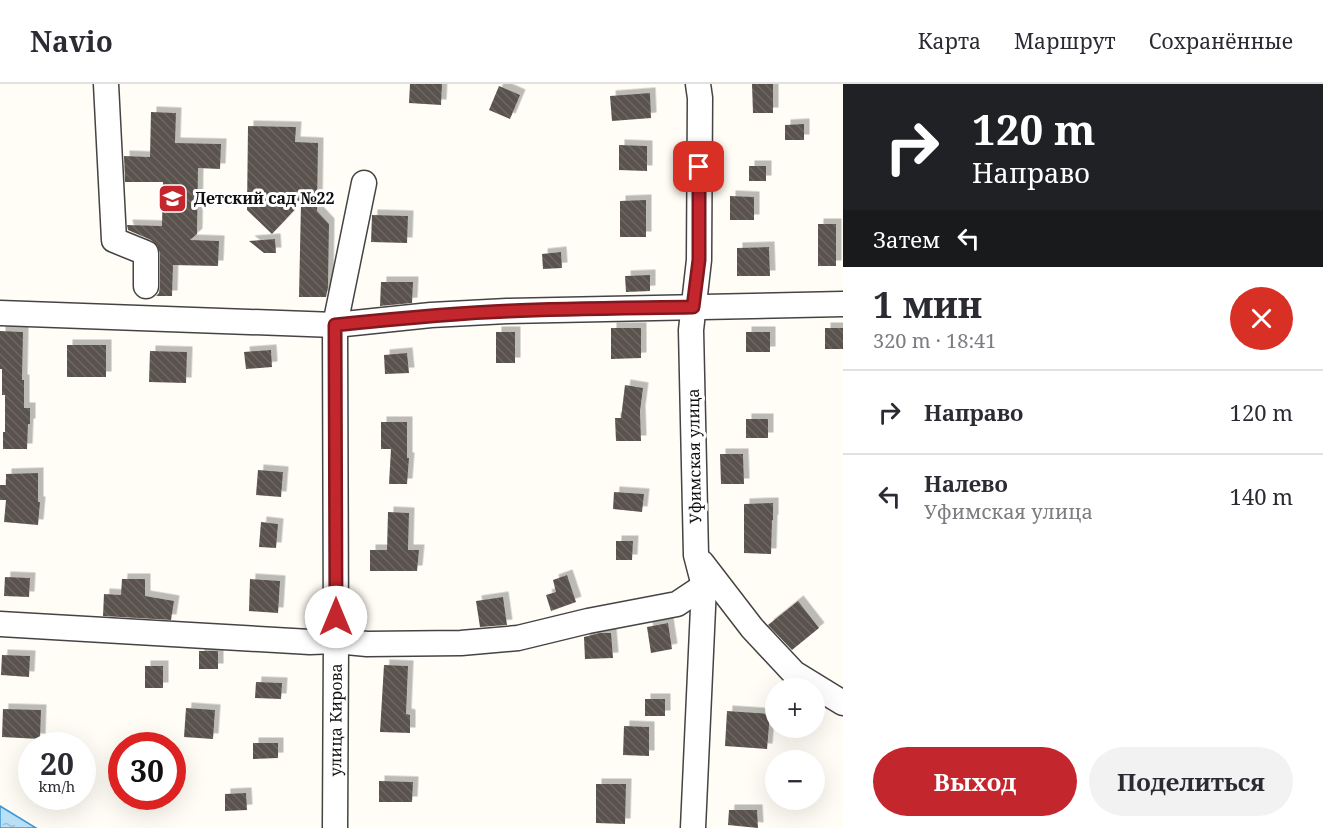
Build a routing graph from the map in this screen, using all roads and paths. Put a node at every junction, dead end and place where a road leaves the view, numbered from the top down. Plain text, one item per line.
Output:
1 (106, 84) edge
2 (698, 84) edge
3 (364, 183) dead end
4 (146, 286) dead end
5 (843, 303) edge
6 (693, 307) junction
7 (0, 314) edge
8 (335, 325) junction
9 (696, 555) junction
10 (704, 586) junction
11 (0, 624) edge
12 (336, 641) junction
13 (843, 703) edge
14 (335, 828) edge
15 (693, 828) edge

1 - 4 street
2 - 6 street, Уфимская улица
3 - 8 street, улица Кирова
5 - 6 street
6 - 8 street
6 - 9 street, Уфимская улица
7 - 8 street
8 - 12 street, улица Кирова
9 - 10 street, Уфимская улица
9 - 13 street
10 - 12 street
10 - 15 street, Уфимская улица
11 - 12 street
12 - 14 street, улица Кирова

